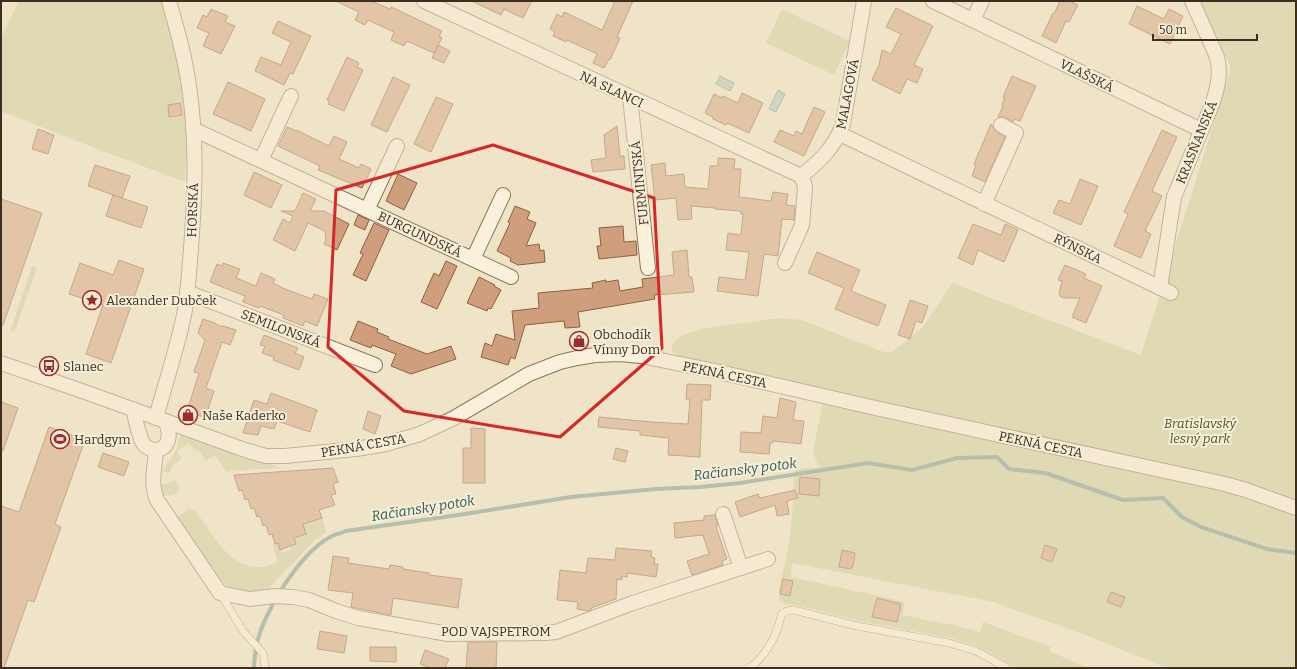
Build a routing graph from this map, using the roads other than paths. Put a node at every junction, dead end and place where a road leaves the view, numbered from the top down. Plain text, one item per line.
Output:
1 (169, 1) edge
2 (424, 1) edge
3 (864, 1) edge
4 (933, 1) edge
5 (982, 1) edge
6 (1192, 1) edge
7 (973, 20) junction
8 (291, 96) dead end
9 (630, 97) junction
10 (1001, 125) dead end
11 (193, 129) junction
12 (1201, 130) junction
13 (840, 134) junction
14 (397, 146) dead end
15 (261, 160) junction
16 (801, 176) junction
17 (502, 195) dead end
18 (984, 204) junction
19 (367, 210) junction
20 (474, 259) junction
21 (785, 263) dead end
22 (648, 268) dead end
23 (511, 277) dead end
24 (1165, 291) joint
25 (187, 292) junction
26 (1, 363) edge
27 (376, 364) dead end
28 (133, 409) junction
29 (161, 419) junction
30 (156, 450) junction
31 (1296, 508) edge
32 (723, 514) dead end
33 (768, 559) dead end
34 (741, 568) junction
35 (220, 593) junction
36 (265, 668) edge
37 (749, 668) edge
38 (1006, 668) edge

1 - 11 street, HORSKÁ
2 - 9 street, NA SLANCI
3 - 13 street, MALAGOVÁ
4 - 7 street, VLAŠSKÁ
5 - 7 street
6 - 12 street, KRASŇANSKÁ
7 - 12 street, VLAŠSKÁ
8 - 15 street
9 - 16 street, NA SLANCI
9 - 22 street, FURMINTSKÁ
10 - 18 street
11 - 15 street, BURGUNDSKÁ
11 - 25 street, HORSKÁ
12 - 24 street, KRASŇANSKÁ
13 - 16 street, MALAGOVÁ
13 - 18 street, RÝNSKA
14 - 19 street, BURGUNDSKÁ
15 - 19 street, BURGUNDSKÁ
16 - 21 street
17 - 20 street, BURGUNDSKÁ
18 - 24 street, RÝNSKA
19 - 20 street, BURGUNDSKÁ
20 - 23 street, BURGUNDSKÁ
25 - 27 street, SEMILONSKÁ
25 - 29 street, HORSKÁ
26 - 28 street, PEKNÁ CESTA
28 - 29 street, PEKNÁ CESTA
28 - 30 street
29 - 30 street
29 - 31 street, PEKNÁ CESTA
30 - 35 street
32 - 34 street
33 - 34 street, POD VAJSPETROM
34 - 35 street, POD VAJSPETROM
35 - 36 lane
37 - 38 lane

